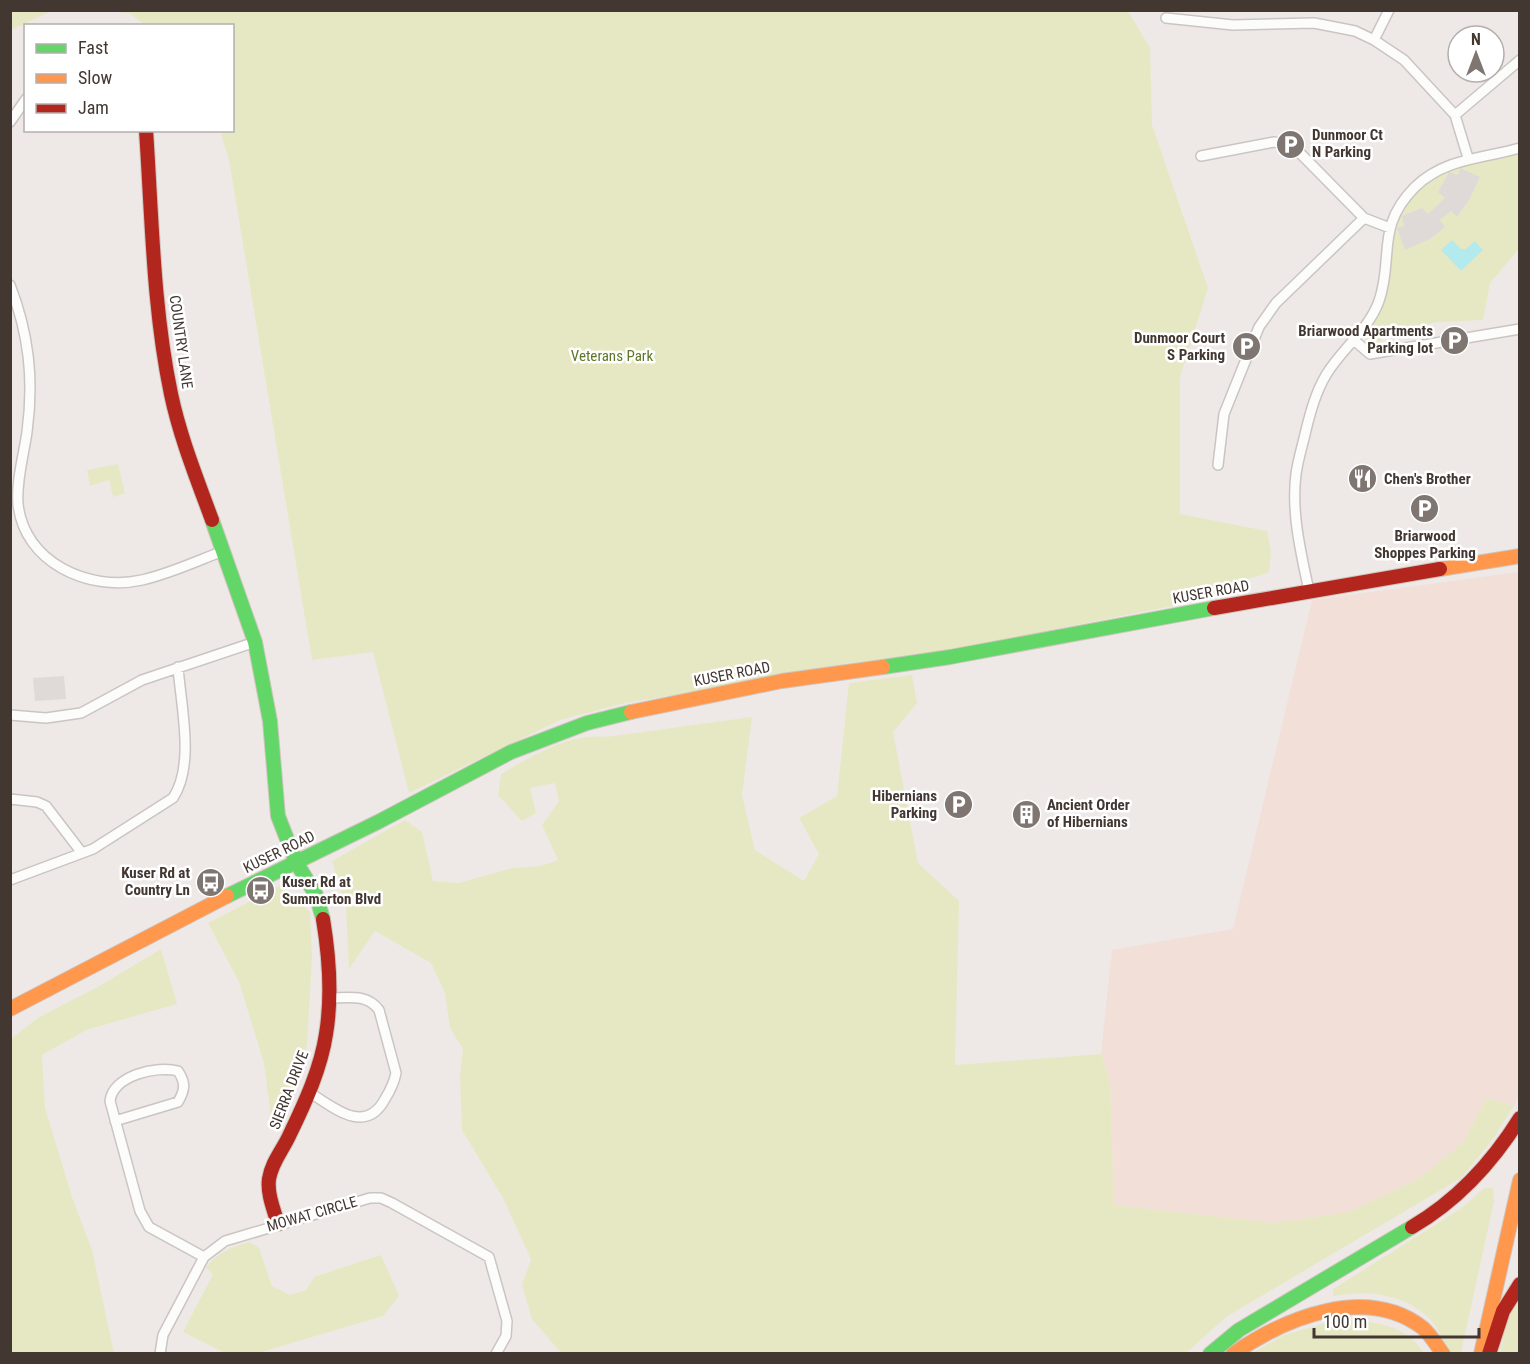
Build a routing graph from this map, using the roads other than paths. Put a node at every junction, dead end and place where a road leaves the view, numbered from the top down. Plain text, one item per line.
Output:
1 (1389, 10) edge
2 (1166, 18) dead end
3 (1374, 40) junction
4 (1520, 60) edge
5 (24, 102) edge
6 (1455, 115) junction
7 (10, 122) edge
8 (146, 132) edge
9 (1520, 148) edge
10 (1200, 156) dead end
11 (1468, 158) junction
12 (1364, 218) junction
13 (1390, 228) junction
14 (10, 285) edge
15 (1520, 329) edge
16 (1354, 340) junction
17 (1218, 465) dead end
18 (14, 502) edge
19 (223, 551) junction
20 (1520, 556) edge
21 (1309, 591) junction
22 (255, 642) junction
23 (178, 667) junction
24 (10, 715) edge
25 (10, 800) edge
26 (82, 853) junction
27 (296, 862) junction
28 (10, 880) edge
29 (328, 998) junction
30 (10, 1009) edge
31 (309, 1092) junction
32 (1520, 1118) edge
33 (115, 1121) junction
34 (1520, 1180) edge
35 (278, 1224) junction
36 (204, 1257) junction
37 (1520, 1284) edge
38 (160, 1353) edge
39 (496, 1353) edge
40 (1210, 1353) edge
41 (1233, 1353) edge
42 (1443, 1353) edge
43 (1481, 1353) edge
44 (1489, 1353) edge

1 - 3 street
2 - 3 street
3 - 6 street
4 - 6 street
5 - 7 street
6 - 11 street
8 - 19 main road, COUNTRY LANE
9 - 11 street
10 - 12 street
11 - 13 street
12 - 13 street
12 - 17 street
13 - 16 street
14 - 18 street
15 - 16 street
16 - 21 street
18 - 19 street
19 - 22 main road, COUNTRY LANE
20 - 21 main road, KUSER ROAD
21 - 27 main road, KUSER ROAD
22 - 23 street
22 - 27 main road, COUNTRY LANE
23 - 24 street
23 - 26 street
25 - 26 street
26 - 28 street
27 - 29 main road, SIERRA DRIVE
27 - 30 main road, KUSER ROAD
29 - 31 main road, SIERRA DRIVE
29 - 31 street
31 - 35 main road, SIERRA DRIVE
32 - 40 main road
33 - 33 street
33 - 36 street
34 - 43 main road
35 - 36 street, MOWAT CIRCLE
35 - 39 street, MOWAT CIRCLE
36 - 38 street, MOWAT CIRCLE
37 - 44 main road
41 - 42 main road

